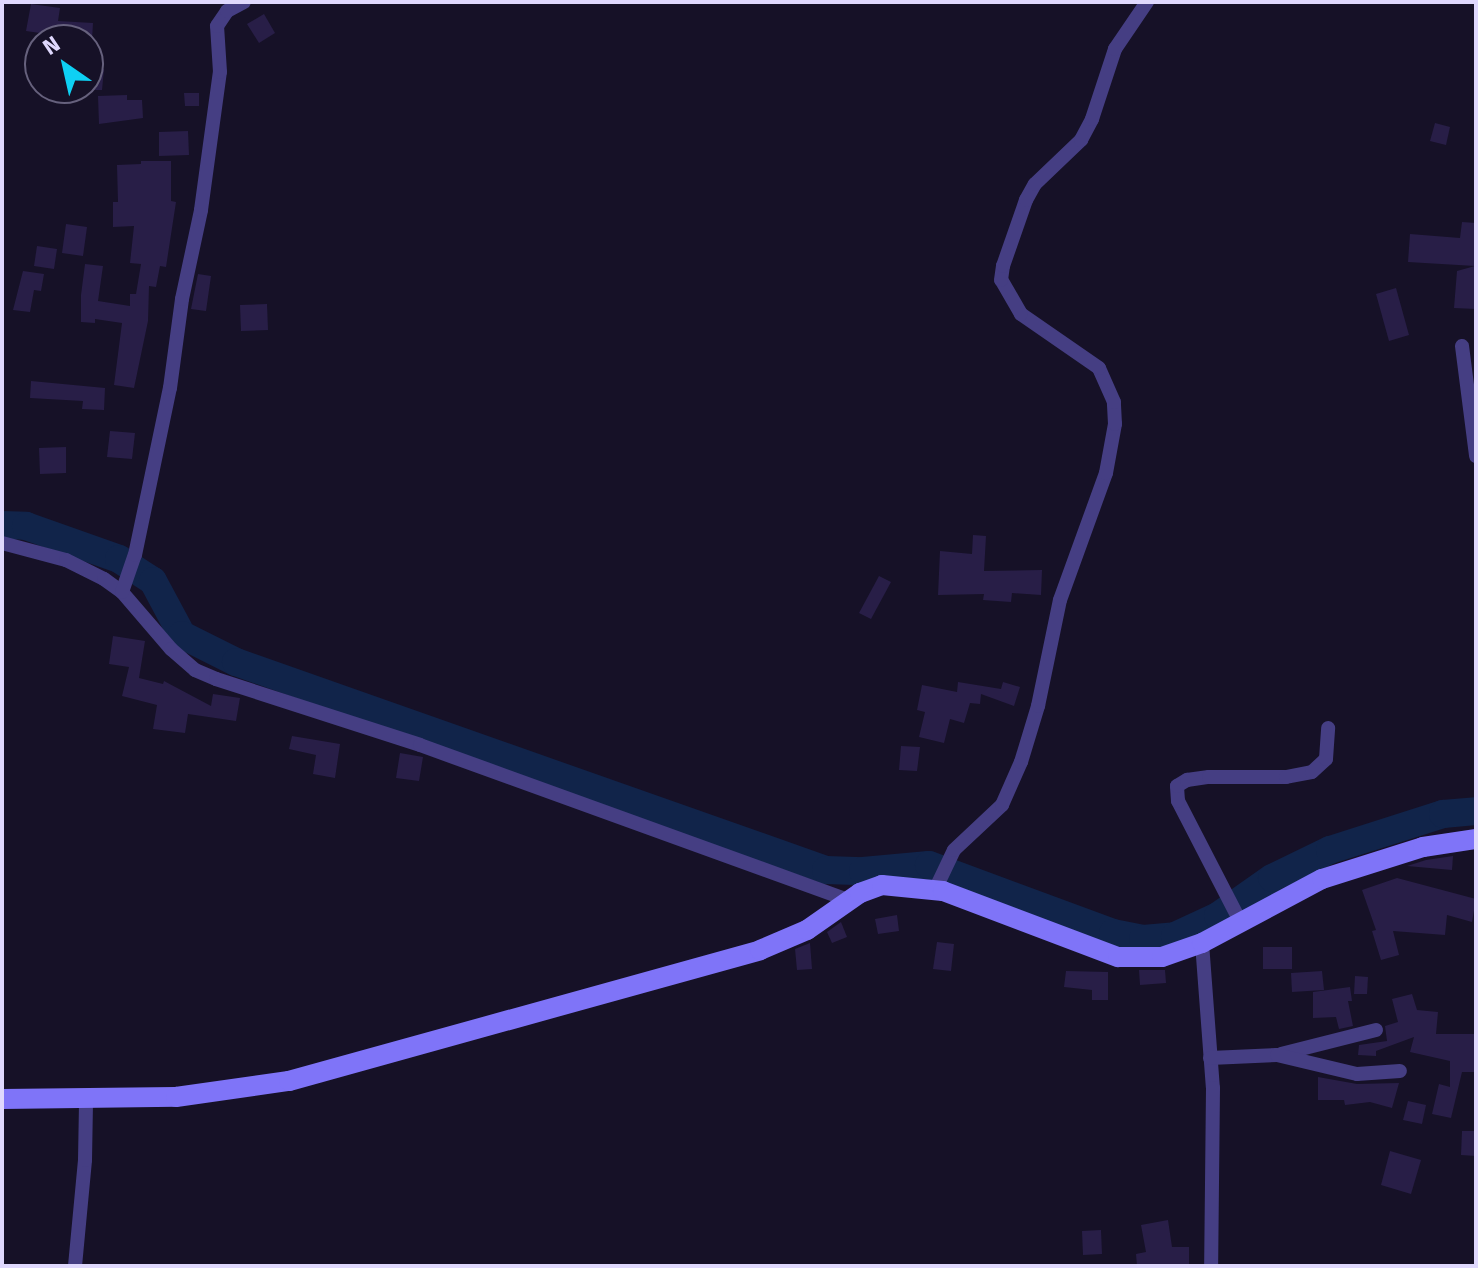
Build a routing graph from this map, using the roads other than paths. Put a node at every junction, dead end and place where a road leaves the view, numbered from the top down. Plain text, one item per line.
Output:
1 (244, 2) edge
2 (1147, 2) edge
3 (1462, 346) dead end
4 (1476, 456) edge
5 (2, 543) edge
6 (125, 585) junction
7 (1328, 728) dead end
8 (1476, 839) edge
9 (937, 885) junction
10 (849, 900) junction
11 (1239, 919) junction
12 (1202, 943) junction
13 (1376, 1030) dead end
14 (1277, 1055) junction
15 (1210, 1058) junction
16 (1400, 1071) dead end
17 (2, 1099) edge
18 (77, 1099) junction
19 (75, 1266) edge
20 (1211, 1266) edge

1 - 6 street
2 - 9 street
3 - 4 street
5 - 6 street
6 - 10 street
7 - 11 street
8 - 11 street
9 - 10 street
9 - 12 street
10 - 18 street
11 - 12 street
12 - 15 street
13 - 14 street
14 - 15 street
14 - 16 street
15 - 20 street
17 - 18 street
18 - 19 street

